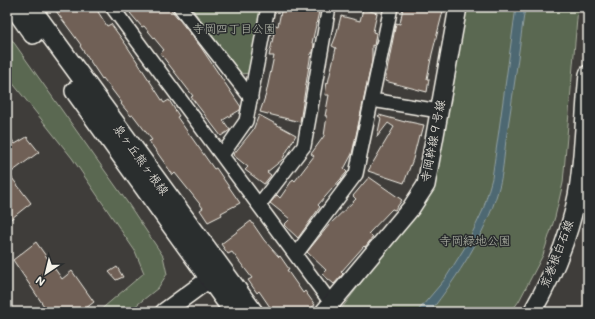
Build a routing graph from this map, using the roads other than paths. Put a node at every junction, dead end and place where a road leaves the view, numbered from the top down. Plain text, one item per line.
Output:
1 (14, 7) edge
2 (30, 7) edge
3 (180, 7) edge
4 (268, 7) edge
5 (329, 7) edge
6 (458, 7) edge
7 (389, 8) edge
8 (116, 9) edge
9 (588, 74) edge
10 (250, 98) junction
11 (372, 100) junction
12 (439, 111) junction
13 (222, 155) junction
14 (259, 205) junction
15 (296, 254) junction
16 (216, 274) junction
17 (328, 307) edge
18 (164, 312) edge
19 (234, 312) edge
20 (253, 312) edge
21 (532, 312) edge

1 - 16 main road, 泉ヶ丘熊ヶ根線
2 - 16 main road, 泉ヶ丘熊ヶ根線
3 - 10 street
4 - 10 street
5 - 14 street
6 - 12 street, 寺岡幹線９号線
7 - 11 street
8 - 13 street
9 - 21 street, 荒巻根白石線
10 - 13 street
11 - 12 street
11 - 15 street
12 - 17 street, 寺岡幹線９号線
13 - 14 street
14 - 15 street
15 - 17 street
16 - 18 street
16 - 19 main road, 泉ヶ丘熊ヶ根線
16 - 20 main road, 泉ヶ丘熊ヶ根線

